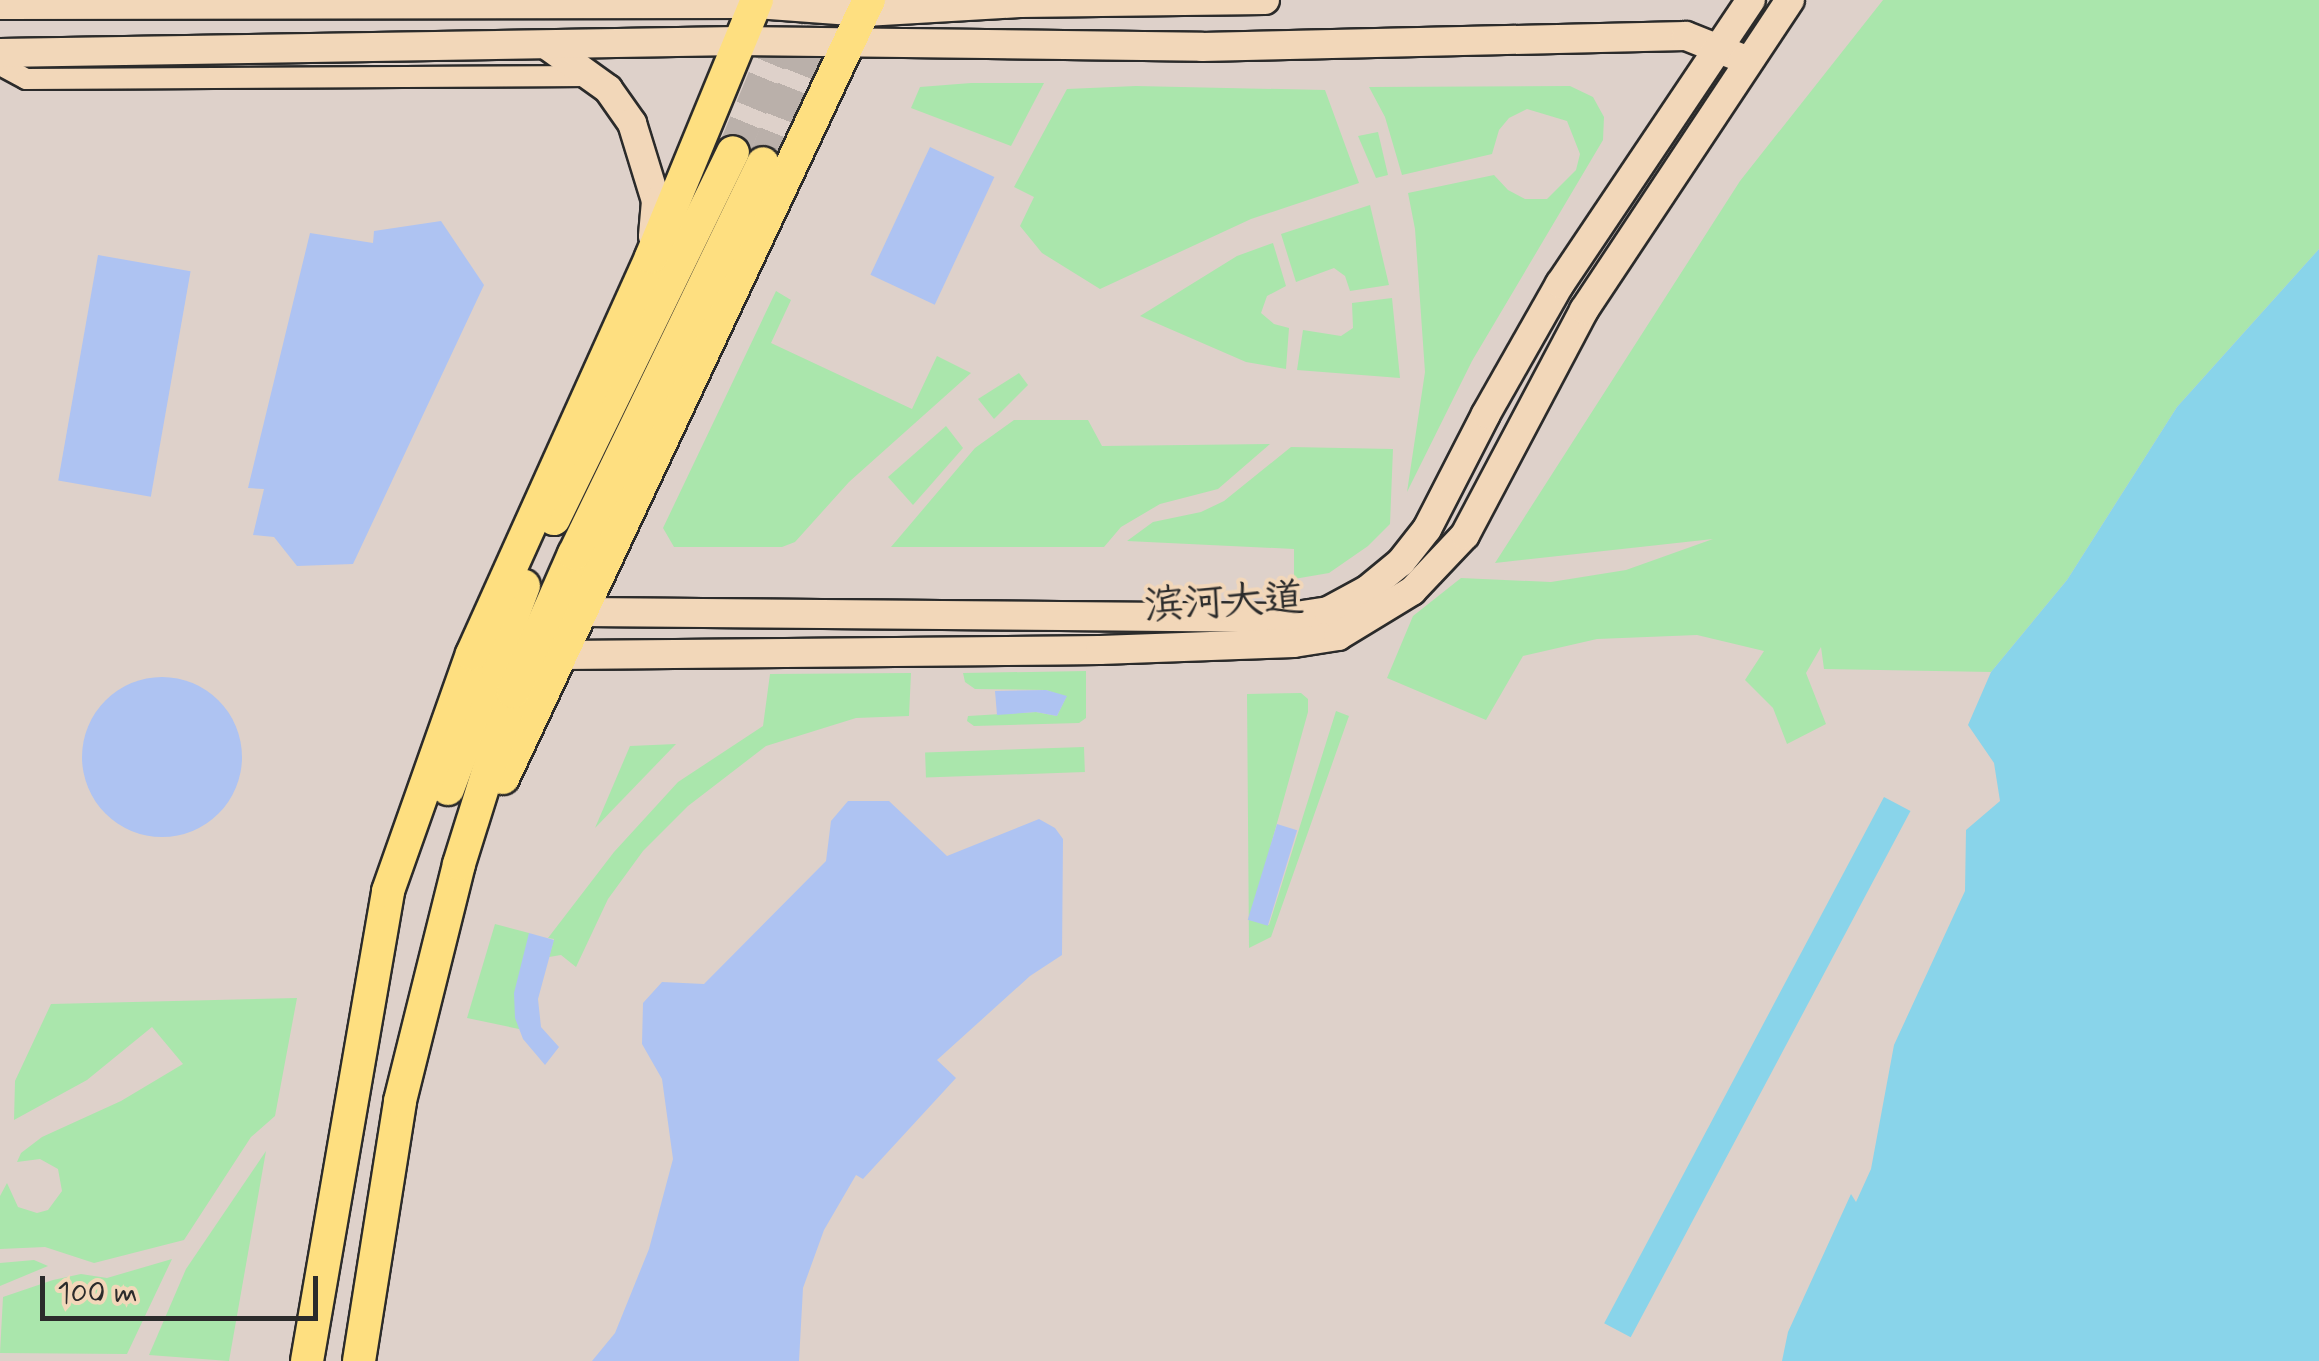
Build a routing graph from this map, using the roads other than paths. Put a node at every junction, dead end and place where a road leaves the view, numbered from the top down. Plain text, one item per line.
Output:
1 (1265, 0) edge
2 (1790, 0) edge
3 (757, 2) edge
4 (1018, 2) edge
5 (1740, 2) edge
6 (0, 5) edge
7 (867, 6) edge
8 (1773, 23) junction
9 (738, 41) junction
10 (850, 42) junction
11 (547, 45) junction
12 (1716, 47) junction
13 (0, 53) edge
14 (1746, 60) junction
15 (0, 65) edge
16 (593, 76) junction
17 (651, 256) junction
18 (584, 612) junction
19 (564, 655) junction
20 (460, 864) junction
21 (350, 1108) junction
22 (307, 1361) edge
23 (358, 1361) edge

1 - 4 main road
2 - 8 main road, 滨河大道
3 - 6 main road
3 - 7 main road
3 - 9 main road
4 - 7 main road
5 - 8 main road
5 - 12 main road, 滨河大道
7 - 10 main road
8 - 14 main road, 滨河大道
9 - 10 main road
9 - 11 main road
9 - 17 main road
10 - 12 main road
10 - 18 main road
11 - 13 main road
11 - 16 main road
12 - 14 main road
12 - 18 main road, 滨河大道
14 - 19 main road, 滨河大道
15 - 16 street
16 - 17 main road
17 - 21 main road
18 - 19 main road
19 - 20 main road
20 - 21 main road
20 - 23 main road
21 - 22 main road

